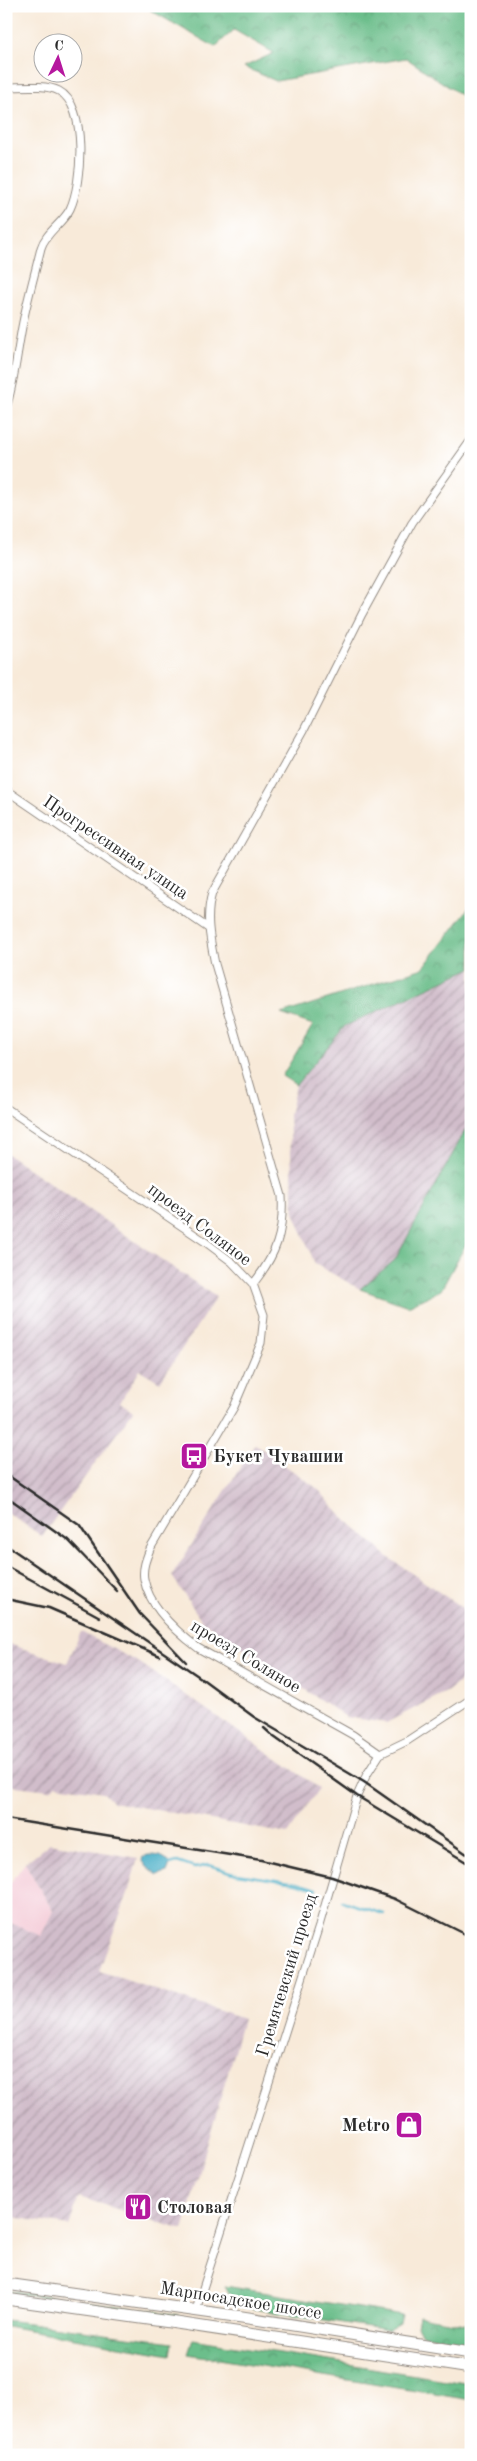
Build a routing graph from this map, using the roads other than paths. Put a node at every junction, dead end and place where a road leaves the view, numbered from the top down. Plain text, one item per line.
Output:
1 (6, 87) edge
2 (6, 408) edge
3 (471, 440) edge
4 (6, 790) edge
5 (208, 928) junction
6 (6, 1108) edge
7 (253, 1284) junction
8 (471, 1699) edge
9 (380, 1754) junction
10 (6, 2284) edge
11 (6, 2300) edge
12 (196, 2310) junction
13 (190, 2325) junction
14 (471, 2353) edge
15 (471, 2368) edge

1 - 2 street
3 - 5 street
4 - 5 street, Прогрессивная улица
5 - 7 street
6 - 7 street, проезд Соляное
7 - 9 street, проезд Соляное
8 - 9 street
9 - 12 street, Гремячевский проезд
10 - 12 main road, Марпосадское шоссе
11 - 13 main road, Марпосадское шоссе
12 - 13 main road
12 - 14 main road, Марпосадское шоссе
13 - 15 main road, Марпосадское шоссе

